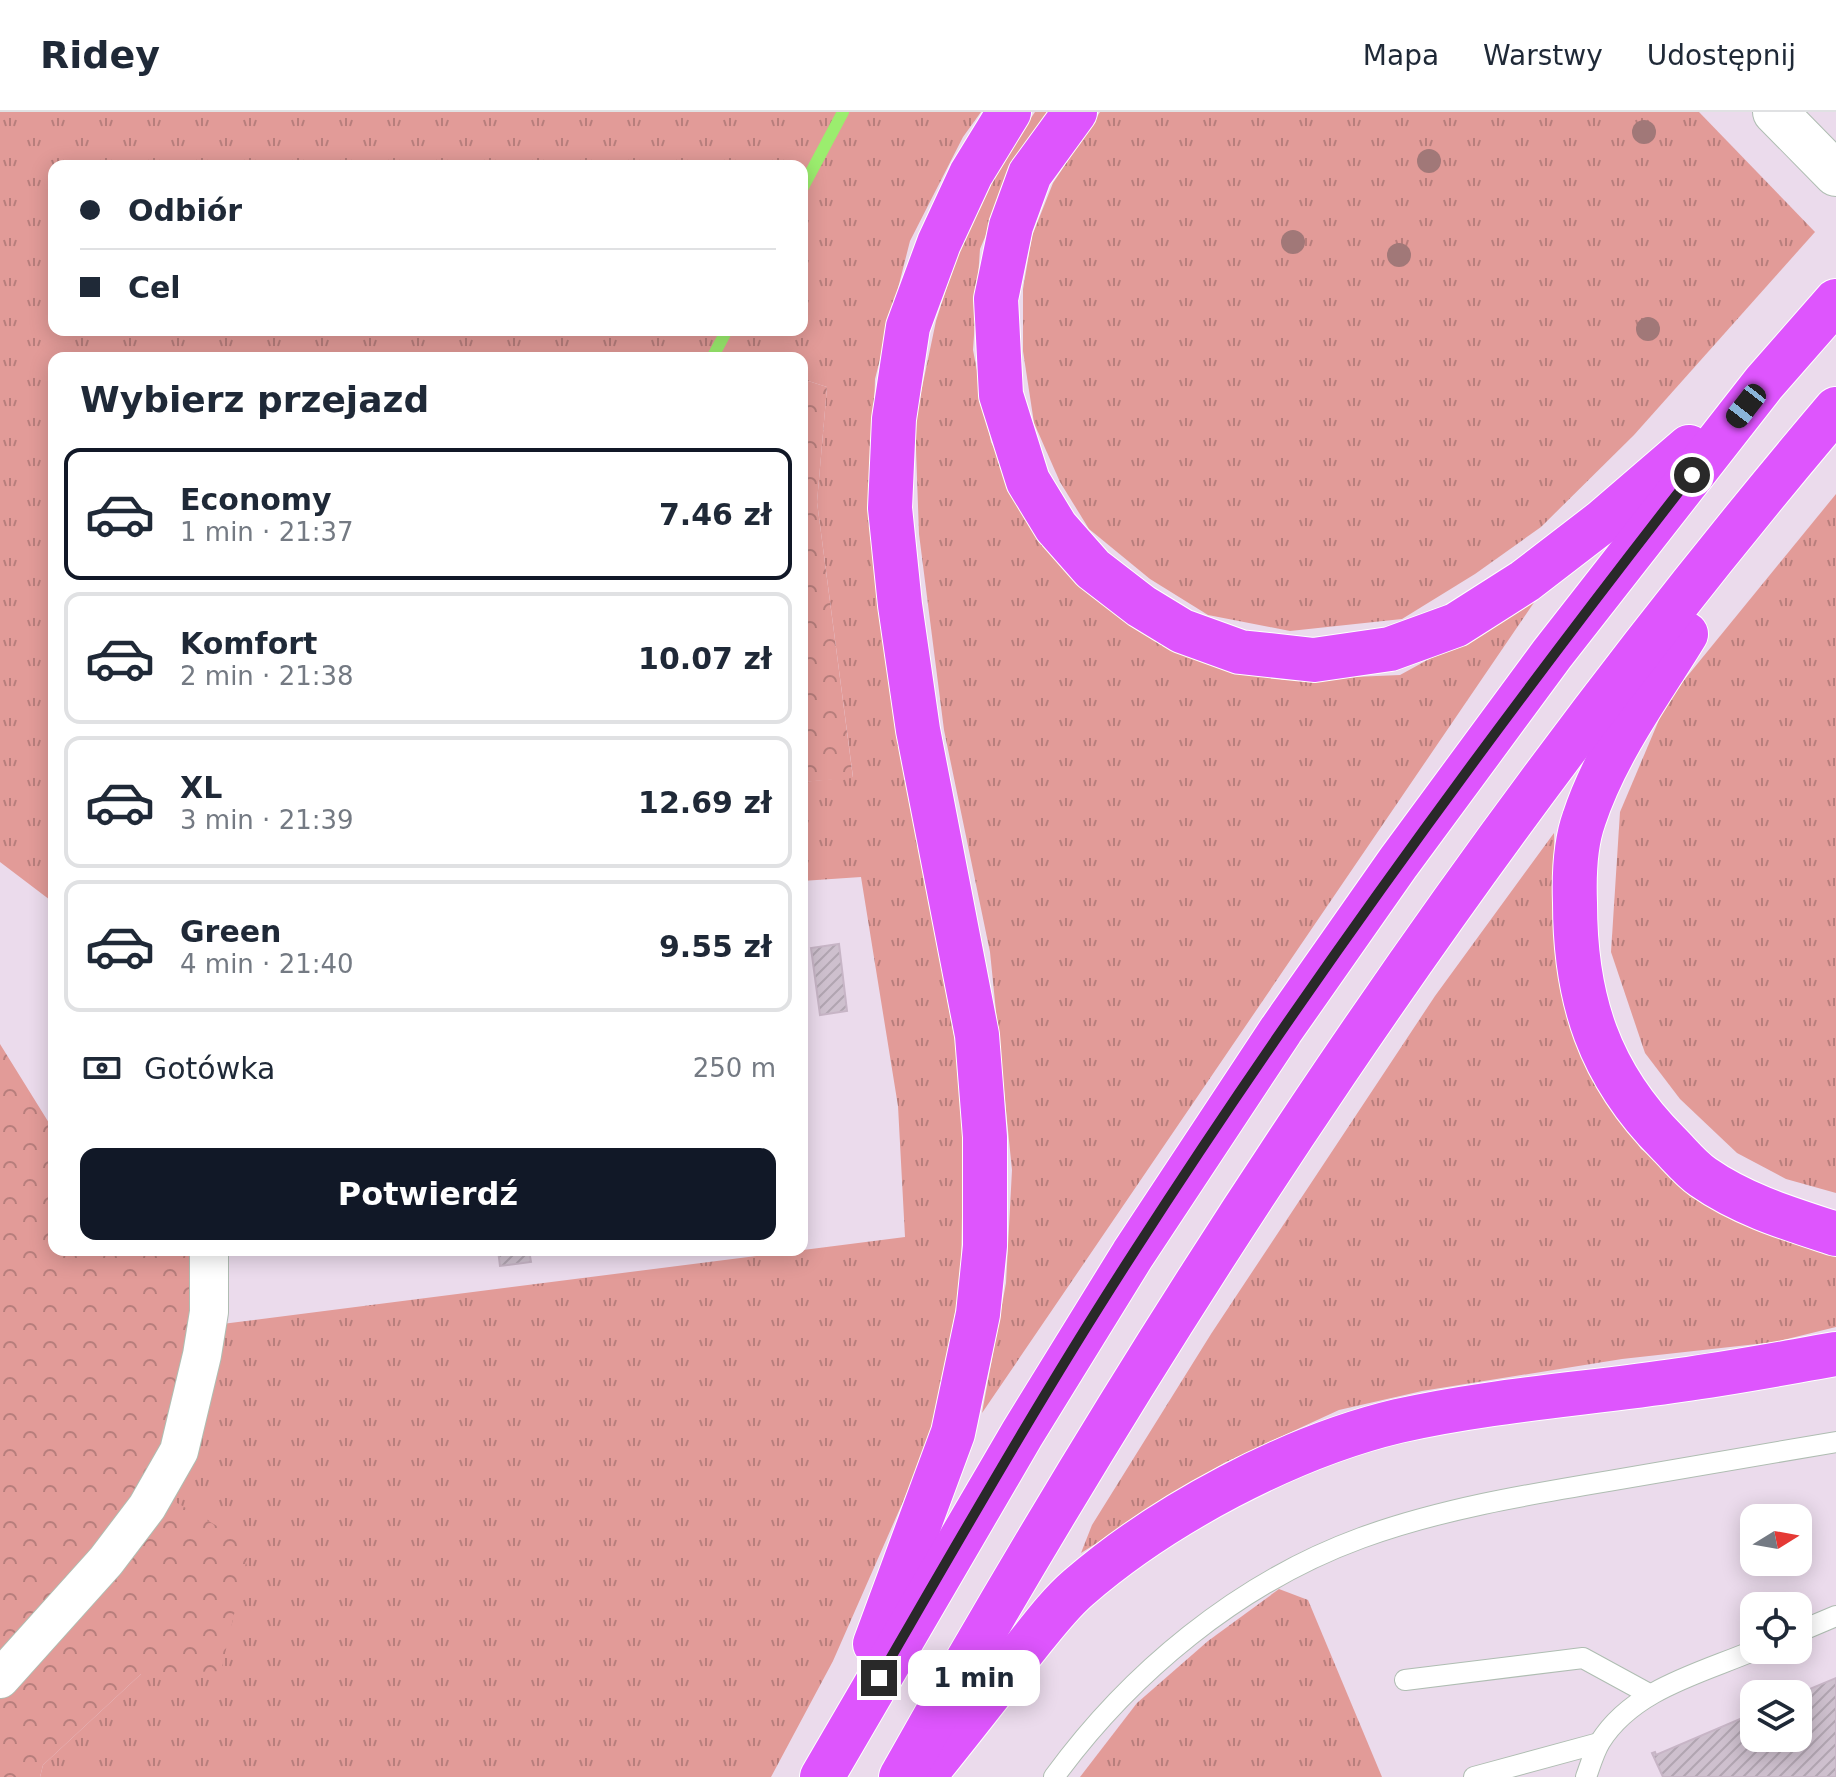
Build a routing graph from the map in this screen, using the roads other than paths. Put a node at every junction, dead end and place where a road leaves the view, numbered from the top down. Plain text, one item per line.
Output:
1 (1009, 112) edge
2 (1075, 112) edge
3 (1775, 112) edge
4 (1836, 174) edge
5 (1836, 301) edge
6 (1764, 383) junction
7 (1827, 420) edge
8 (1789, 464) junction
9 (1836, 1234) edge
10 (209, 1256) edge
11 (1836, 1354) edge
12 (1836, 1442) edge
13 (1836, 1616) edge
14 (1812, 1626) edge
15 (1740, 1656) edge
16 (0, 1679) edge
17 (1405, 1680) dead end
18 (1649, 1694) junction
19 (1599, 1743) junction
20 (827, 1768) edge
21 (901, 1777) edge
22 (923, 1777) edge
23 (1054, 1777) edge
24 (1474, 1777) edge
25 (1586, 1777) edge

1 - 20 highway
2 - 6 highway
3 - 4 street
5 - 6 highway
6 - 20 highway
7 - 8 highway
8 - 9 highway
8 - 21 highway
10 - 16 street
11 - 22 highway
12 - 23 lane
13 - 14 lane
15 - 18 lane
17 - 18 lane
18 - 19 lane
19 - 24 lane
19 - 25 lane

